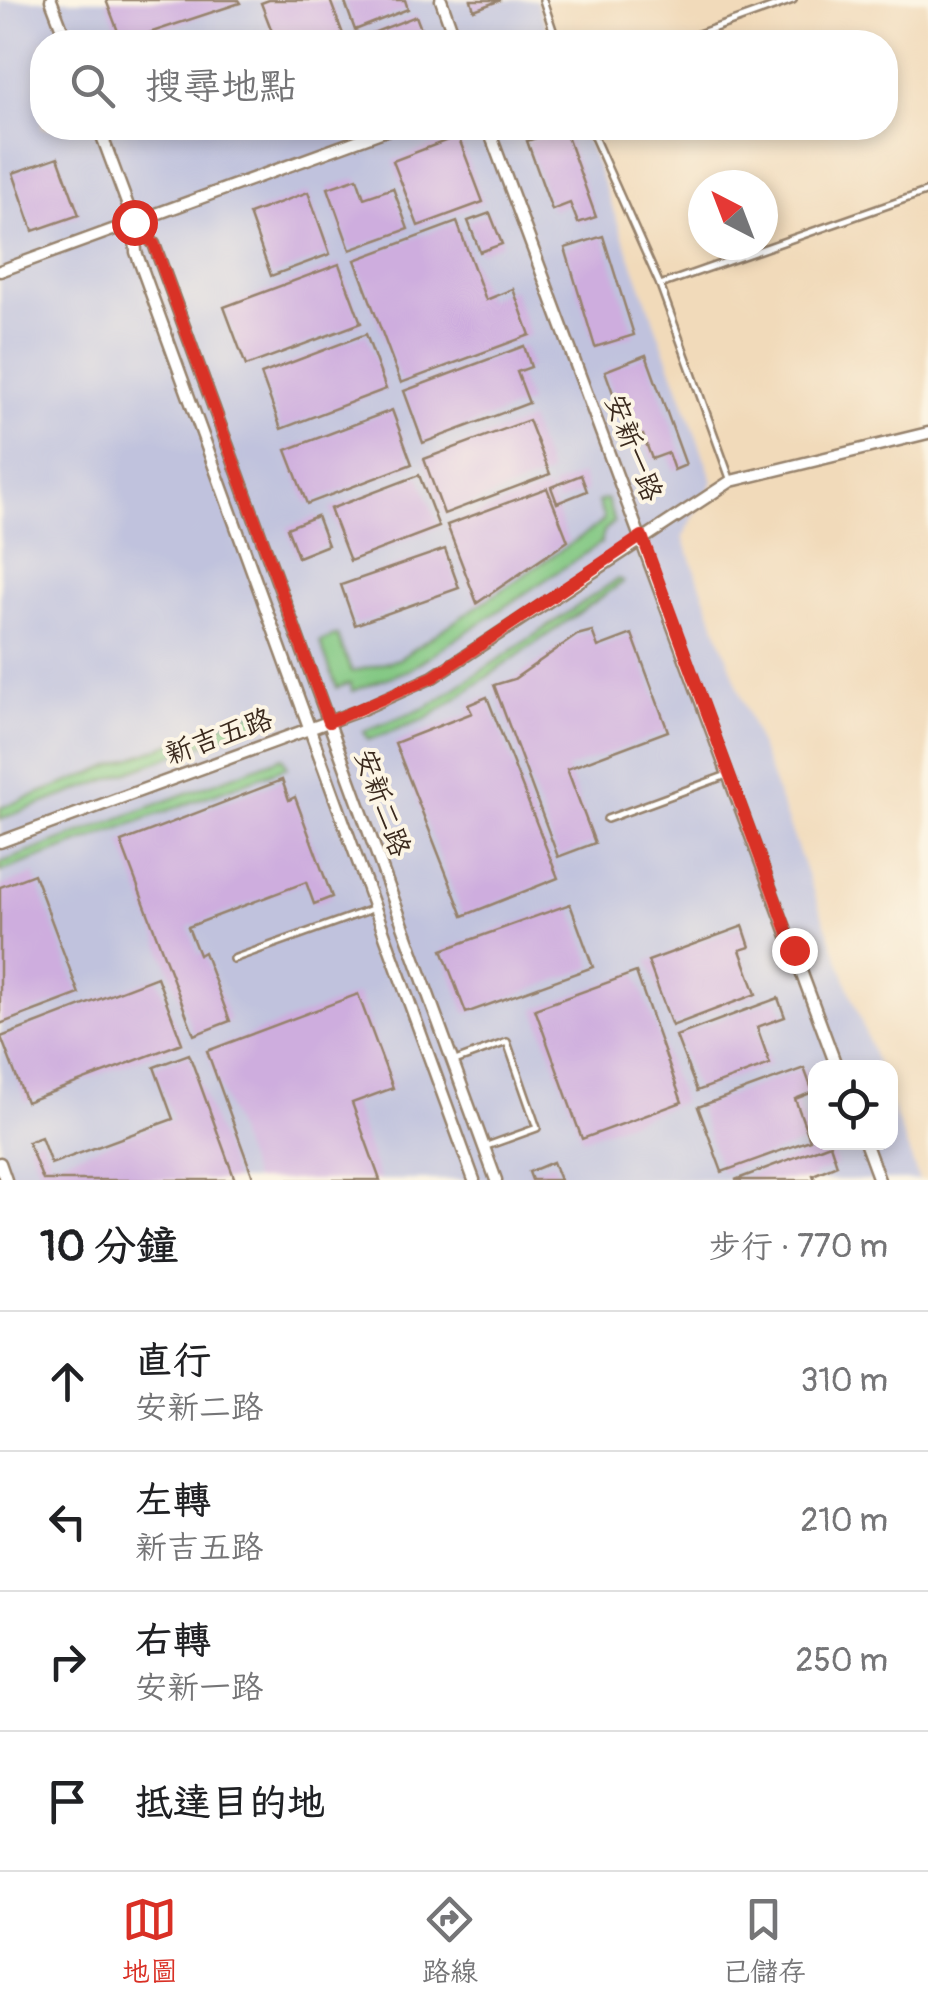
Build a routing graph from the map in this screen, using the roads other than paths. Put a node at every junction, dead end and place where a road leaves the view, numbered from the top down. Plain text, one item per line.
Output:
1 (52, 0) edge
2 (441, 0) edge
3 (543, 0) edge
4 (793, 0) edge
5 (63, 30) edge
6 (452, 30) edge
7 (553, 30) edge
8 (709, 30) edge
9 (103, 140) edge
10 (359, 140) edge
11 (493, 140) edge
12 (595, 140) edge
13 (928, 191) edge
14 (134, 222) junction
15 (0, 271) edge
16 (660, 284) junction
17 (928, 433) edge
18 (730, 481) junction
19 (642, 536) junction
20 (329, 722) junction
21 (310, 728) junction
22 (730, 774) junction
23 (607, 819) dead end
24 (0, 842) edge
25 (374, 908) junction
26 (233, 959) dead end
27 (834, 1060) edge
28 (453, 1062) junction
29 (484, 1147) junction
30 (868, 1150) edge
31 (0, 1164) edge
32 (6, 1180) edge
33 (474, 1180) edge
34 (496, 1180) edge
35 (878, 1180) edge

1 - 5 street
2 - 6 street
3 - 7 lane
4 - 8 lane
9 - 14 street, 安新二路
10 - 14 street
11 - 19 street, 安新一路
12 - 16 lane
13 - 16 lane
14 - 15 street
14 - 20 street, 安新二路
14 - 21 street, 安新二路
16 - 18 lane
17 - 18 street, 新吉五路
18 - 19 street, 新吉五路
19 - 20 street, 新吉五路
19 - 22 street, 安新一路
20 - 21 street, 新吉五路
20 - 28 street, 安新二路
21 - 24 street, 新吉五路
21 - 25 street, 安新二路
22 - 23 lane
22 - 27 street, 安新一路
25 - 26 lane
25 - 33 street, 安新二路
28 - 29 street, 安新二路
28 - 29 lane
29 - 34 street, 安新二路
30 - 35 street
31 - 32 street

